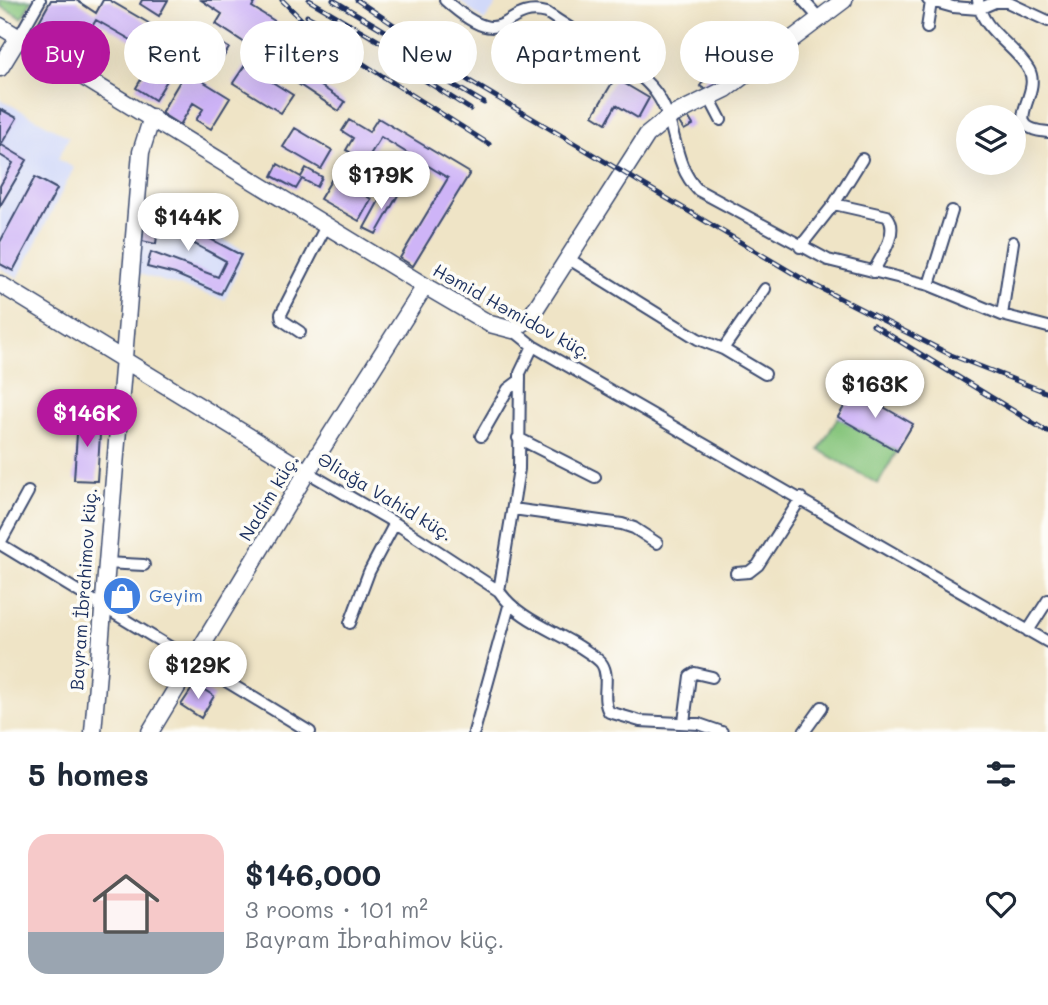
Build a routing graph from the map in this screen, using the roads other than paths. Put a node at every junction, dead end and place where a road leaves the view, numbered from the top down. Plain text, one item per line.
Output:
1 (40, 0) edge
2 (446, 0) edge
3 (803, 0) edge
4 (844, 0) edge
5 (930, 1) edge
6 (979, 5) edge
7 (820, 18) junction
8 (1048, 21) edge
9 (0, 26) edge
10 (928, 28) dead end
11 (19, 37) junction
12 (0, 68) edge
13 (710, 99) junction
14 (152, 117) junction
15 (668, 117) junction
16 (721, 120) dead end
17 (1048, 132) edge
18 (862, 159) dead end
19 (834, 204) junction
20 (953, 211) dead end
21 (327, 224) junction
22 (1013, 242) dead end
23 (800, 247) junction
24 (569, 259) junction
25 (873, 272) junction
26 (0, 285) edge
27 (929, 285) junction
28 (425, 286) junction
29 (765, 289) dead end
30 (1002, 315) junction
31 (1047, 325) edge
32 (513, 330) junction
33 (300, 332) dead end
34 (533, 346) junction
35 (723, 349) junction
36 (122, 359) junction
37 (765, 374) dead end
38 (520, 380) junction
39 (481, 436) dead end
40 (518, 438) junction
41 (307, 472) junction
42 (595, 477) dead end
43 (28, 492) dead end
44 (801, 498) junction
45 (513, 509) junction
46 (395, 523) junction
47 (657, 542) dead end
48 (0, 544) edge
49 (105, 563) junction
50 (144, 565) dead end
51 (736, 573) dead end
52 (499, 591) junction
53 (1048, 600) edge
54 (101, 605) junction
55 (509, 606) junction
56 (350, 623) dead end
57 (1028, 631) junction
58 (1048, 642) edge
59 (192, 661) junction
60 (712, 677) dead end
61 (822, 707) dead end
62 (684, 722) junction
63 (93, 732) edge
64 (150, 732) edge
65 (310, 732) edge
66 (474, 732) edge
67 (722, 732) edge
68 (804, 732) edge

1 - 11 street
2 - 15 street
3 - 7 street
4 - 7 street
5 - 6 street
5 - 10 street
6 - 8 street
6 - 17 street
7 - 13 street
9 - 11 street, Həmid Həmidov küç.
11 - 12 street
11 - 14 street, Həmid Həmidov küç.
13 - 15 street
13 - 16 street
14 - 21 street, Həmid Həmidov küç.
14 - 36 street, Bayram İbrahimov küç.
15 - 23 street
15 - 24 street
18 - 19 street
19 - 23 street
19 - 25 street
20 - 27 street
21 - 28 street, Həmid Həmidov küç.
21 - 33 street
22 - 30 street
23 - 25 street
24 - 32 street
24 - 35 street
25 - 27 street
26 - 36 street, Əliağa Vahid küç.
27 - 30 street
28 - 32 street, Həmid Həmidov küç.
28 - 41 street, Nadim küç.
29 - 35 street
30 - 31 street
32 - 34 street, Həmid Həmidov küç.
34 - 38 street
34 - 44 street, Həmid Həmidov küç.
35 - 37 street
36 - 41 street, Əliağa Vahid küç.
36 - 49 street, Bayram İbrahimov küç.
38 - 39 street
38 - 40 street
40 - 42 street
40 - 45 street
41 - 46 street, Əliağa Vahid küç.
41 - 59 street, Nadim küç.
43 - 48 street
44 - 51 street
44 - 57 street, Həmid Həmidov küç.
45 - 47 street
45 - 52 street
46 - 52 street, Əliağa Vahid küç.
46 - 56 street
48 - 54 street
49 - 50 street
49 - 54 street, Bayram İbrahimov küç.
52 - 55 street, Əliağa Vahid küç.
53 - 57 street
54 - 59 street
54 - 63 street, Bayram İbrahimov küç.
55 - 62 street, Əliağa Vahid küç.
55 - 66 street
57 - 58 street, Həmid Həmidov küç.
59 - 64 street, Nadim küç.
59 - 65 street
60 - 62 street
61 - 68 street
62 - 67 street, Əliağa Vahid küç.

